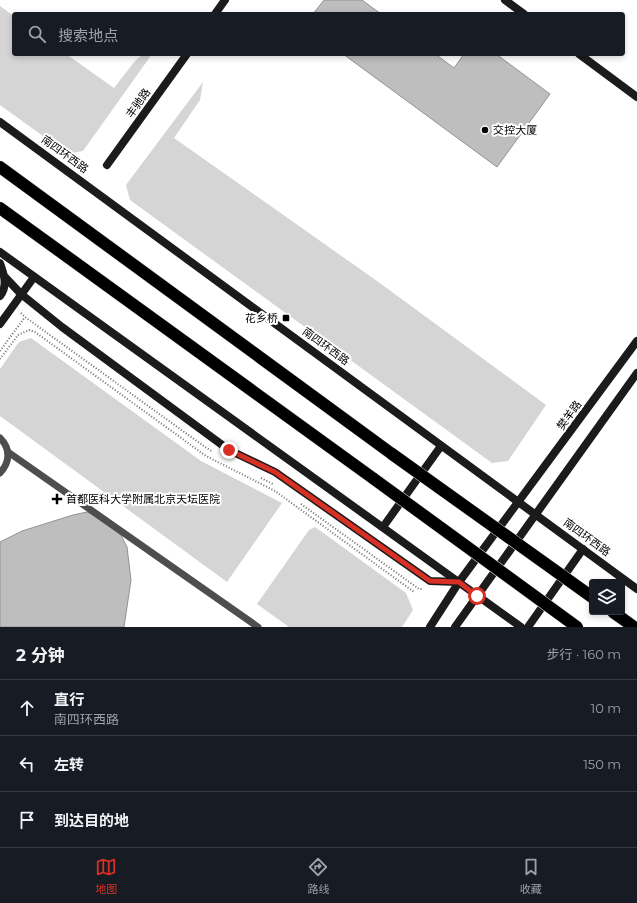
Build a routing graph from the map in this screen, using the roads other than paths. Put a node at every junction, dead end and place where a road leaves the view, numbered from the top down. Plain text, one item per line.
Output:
1 (225, 0) edge
2 (505, 0) edge
3 (216, 12) edge
4 (521, 12) edge
5 (186, 56) edge
6 (582, 56) edge
7 (637, 97) edge
8 (0, 122) edge
9 (108, 165) dead end
10 (0, 167) edge
11 (0, 208) edge
12 (0, 252) edge
13 (0, 263) edge
14 (5, 277) junction
15 (34, 277) junction
16 (21, 294) junction
17 (0, 296) edge
18 (0, 324) edge
19 (637, 341) edge
20 (637, 373) edge
21 (0, 438) edge
22 (441, 446) junction
23 (8, 452) junction
24 (0, 473) edge
25 (518, 503) junction
26 (535, 515) junction
27 (383, 527) junction
28 (583, 549) junction
29 (459, 582) junction
30 (637, 589) edge
31 (589, 595) edge
32 (477, 596) junction
33 (617, 615) edge
34 (258, 627) edge
35 (430, 627) edge
36 (455, 627) edge
37 (521, 627) edge
38 (528, 627) edge
39 (577, 627) edge
40 (634, 627) edge

1 - 3 main road
2 - 4 main road
5 - 9 main road, 丰驰路
6 - 7 main road
8 - 22 main road, 南四环西路
10 - 31 highway, bridge
11 - 39 highway, bridge
12 - 15 main road
13 - 14 main road
14 - 16 main road
14 - 17 main road
15 - 16 main road
15 - 27 main road
16 - 18 main road
16 - 29 main road
19 - 25 main road, 樊羊路
20 - 26 main road
21 - 23 lane
22 - 25 main road, 南四环西路
22 - 27 main road
23 - 24 lane
23 - 34 lane
25 - 26 main road, 南四环西路
25 - 29 main road, 樊羊路
26 - 28 main road, 南四环西路
26 - 32 main road
27 - 29 main road
28 - 30 main road, 南四环西路
28 - 38 main road
29 - 32 main road
29 - 35 main road
32 - 36 main road
32 - 37 main road
33 - 40 highway

